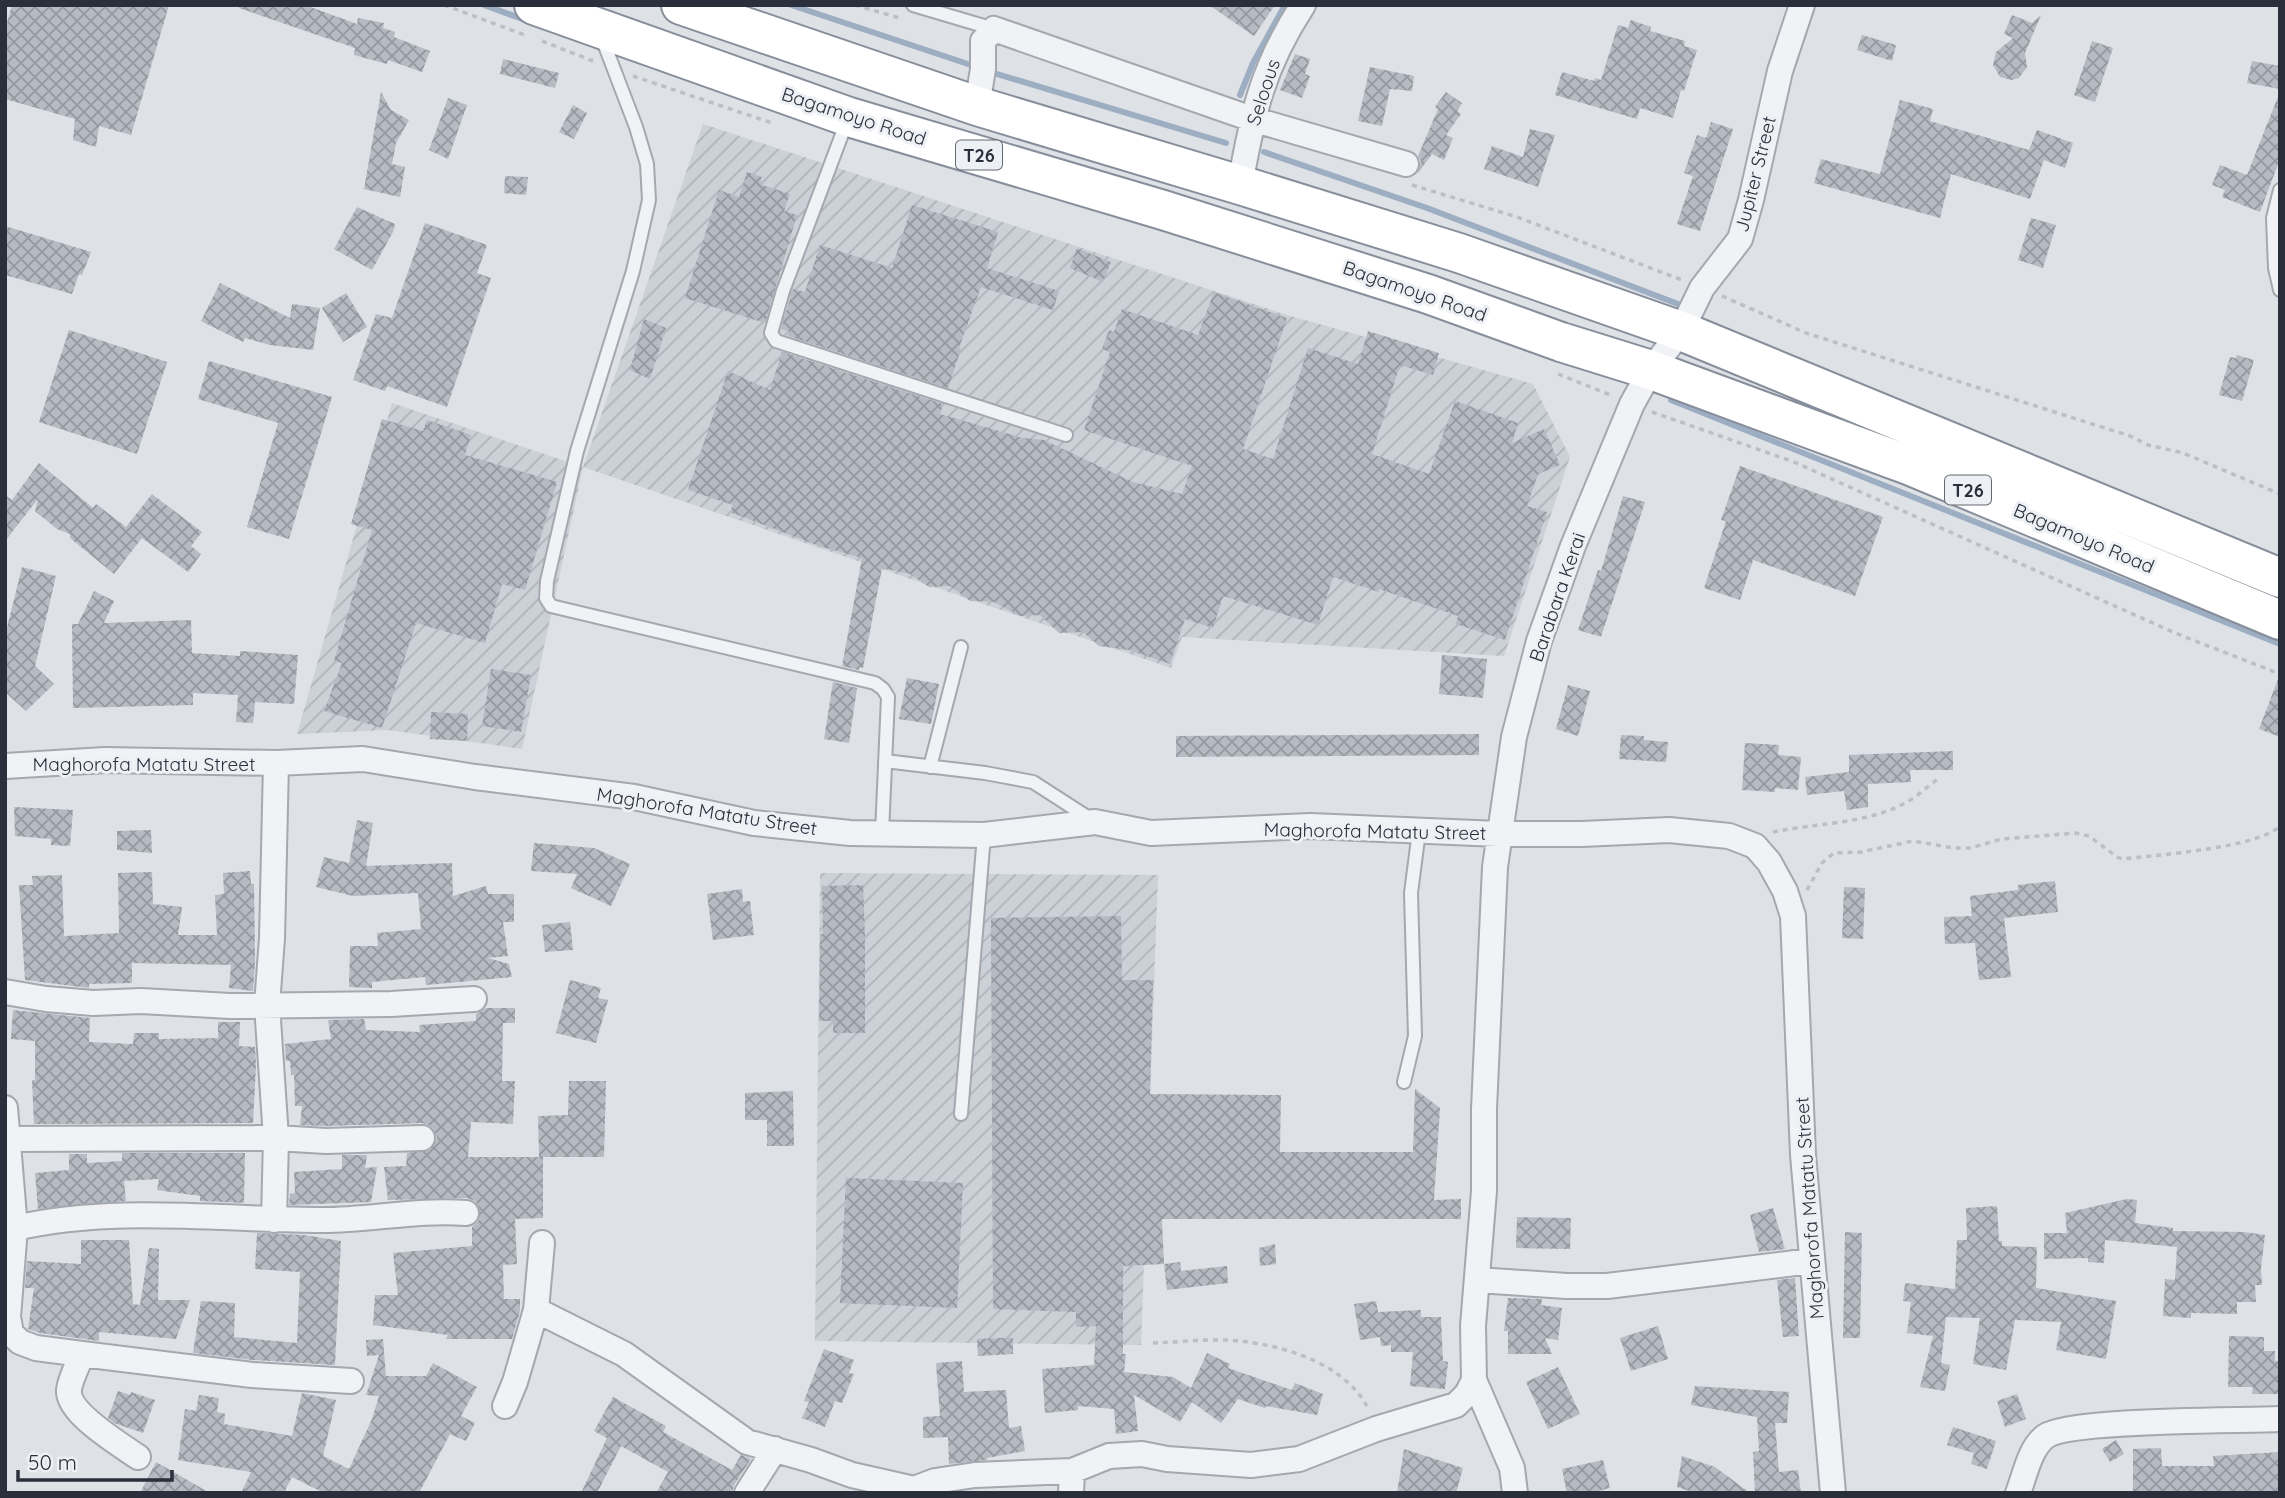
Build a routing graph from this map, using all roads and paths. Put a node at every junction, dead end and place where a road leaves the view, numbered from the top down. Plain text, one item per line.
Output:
1 (444, 5) edge
2 (534, 5) edge
3 (681, 5) edge
4 (913, 5) edge
5 (1303, 5) edge
6 (1802, 5) edge
7 (994, 29) junction
8 (596, 45) junction
9 (621, 72) dead end
10 (976, 106) junction
11 (849, 117) junction
12 (1252, 119) junction
13 (776, 124) dead end
14 (1406, 174) joint
15 (1240, 185) junction
16 (2280, 190) edge
17 (1702, 288) junction
18 (2280, 290) edge
19 (1681, 331) junction
20 (1651, 370) junction
21 (1632, 404) junction
22 (1066, 435) dead end
23 (2280, 494) edge
24 (2280, 578) edge
25 (2280, 620) edge
26 (961, 647) dead end
27 (2280, 674) edge
28 (885, 761) junction
29 (276, 763) junction
30 (5, 766) edge
31 (930, 767) junction
32 (1938, 779) dead end
33 (1095, 822) junction
34 (2280, 826) edge
35 (1419, 831) junction
36 (882, 833) junction
37 (1499, 834) junction
38 (984, 835) junction
39 (1736, 838) junction
40 (1793, 916) junction
41 (5, 992) edge
42 (474, 999) dead end
43 (267, 1005) junction
44 (1404, 1082) dead end
45 (5, 1108) edge
46 (961, 1114) dead end
47 (276, 1138) junction
48 (422, 1138) dead end
49 (7, 1139) edge
50 (466, 1213) dead end
51 (274, 1220) junction
52 (15, 1228) junction
53 (542, 1243) dead end
54 (1811, 1261) junction
55 (1477, 1280) junction
56 (536, 1310) junction
57 (7, 1323) edge
58 (1153, 1343) dead end
59 (82, 1354) junction
60 (1474, 1380) junction
61 (351, 1381) dead end
62 (505, 1406) dead end
63 (2280, 1419) edge
64 (1376, 1429) junction
65 (775, 1449) junction
66 (138, 1457) dead end
67 (1072, 1482) edge
68 (914, 1491) edge
69 (747, 1493) edge
70 (1514, 1493) edge
71 (1833, 1493) edge
72 (2018, 1493) edge

1 - 8 path
2 - 8 highway, Bagamoyo Road / T26
3 - 10 highway, Bagamoyo Road / T26
4 - 7 lane
5 - 12 street, Seloous
6 - 17 street, Jupiter Street
7 - 10 street
7 - 12 street
8 - 11 highway, Bagamoyo Road / T26
8 - 28 lane
9 - 13 path
10 - 15 highway, Bagamoyo Road / T26
11 - 20 highway, Bagamoyo Road / T26
11 - 22 lane
12 - 14 street
12 - 15 street, Seloous
14 - 17 path
15 - 19 highway, Bagamoyo Road / T26
16 - 18 lane
17 - 19 street, Jupiter Street
17 - 23 path
19 - 20 street, Jupiter Street
19 - 24 highway, Bagamoyo Road / T26
20 - 21 street, Barabara Kerai
20 - 25 highway, Bagamoyo Road / T26
21 - 27 path
21 - 37 street, Barabara Kerai
26 - 31 lane
28 - 31 lane
28 - 36 lane
29 - 30 street, Maghorofa Matatu Street
29 - 36 street, Maghorofa Matatu Street
29 - 43 street
31 - 33 lane
32 - 39 path
33 - 35 street, Maghorofa Matatu Street
33 - 38 street, Maghorofa Matatu Street
34 - 40 path
35 - 37 street, Maghorofa Matatu Street
35 - 44 lane
36 - 38 street, Maghorofa Matatu Street
37 - 39 street, Maghorofa Matatu Street
37 - 55 street, Barabara Kerai
38 - 46 lane
39 - 40 street, Maghorofa Matatu Street
40 - 54 street, Maghorofa Matatu Street
41 - 43 street
42 - 43 street
43 - 47 street
45 - 49 street
47 - 48 street
47 - 49 street
47 - 51 street
49 - 52 street
50 - 51 street
51 - 52 street
52 - 57 street
53 - 56 street
54 - 55 street
54 - 71 street, Maghorofa Matatu Street
55 - 60 street, Barabara Kerai
56 - 62 street
56 - 65 street
57 - 59 street
58 - 64 path
59 - 61 street
59 - 66 street
60 - 64 street
60 - 70 street
63 - 72 street
64 - 67 street
65 - 68 street
65 - 69 street
67 - 68 street

